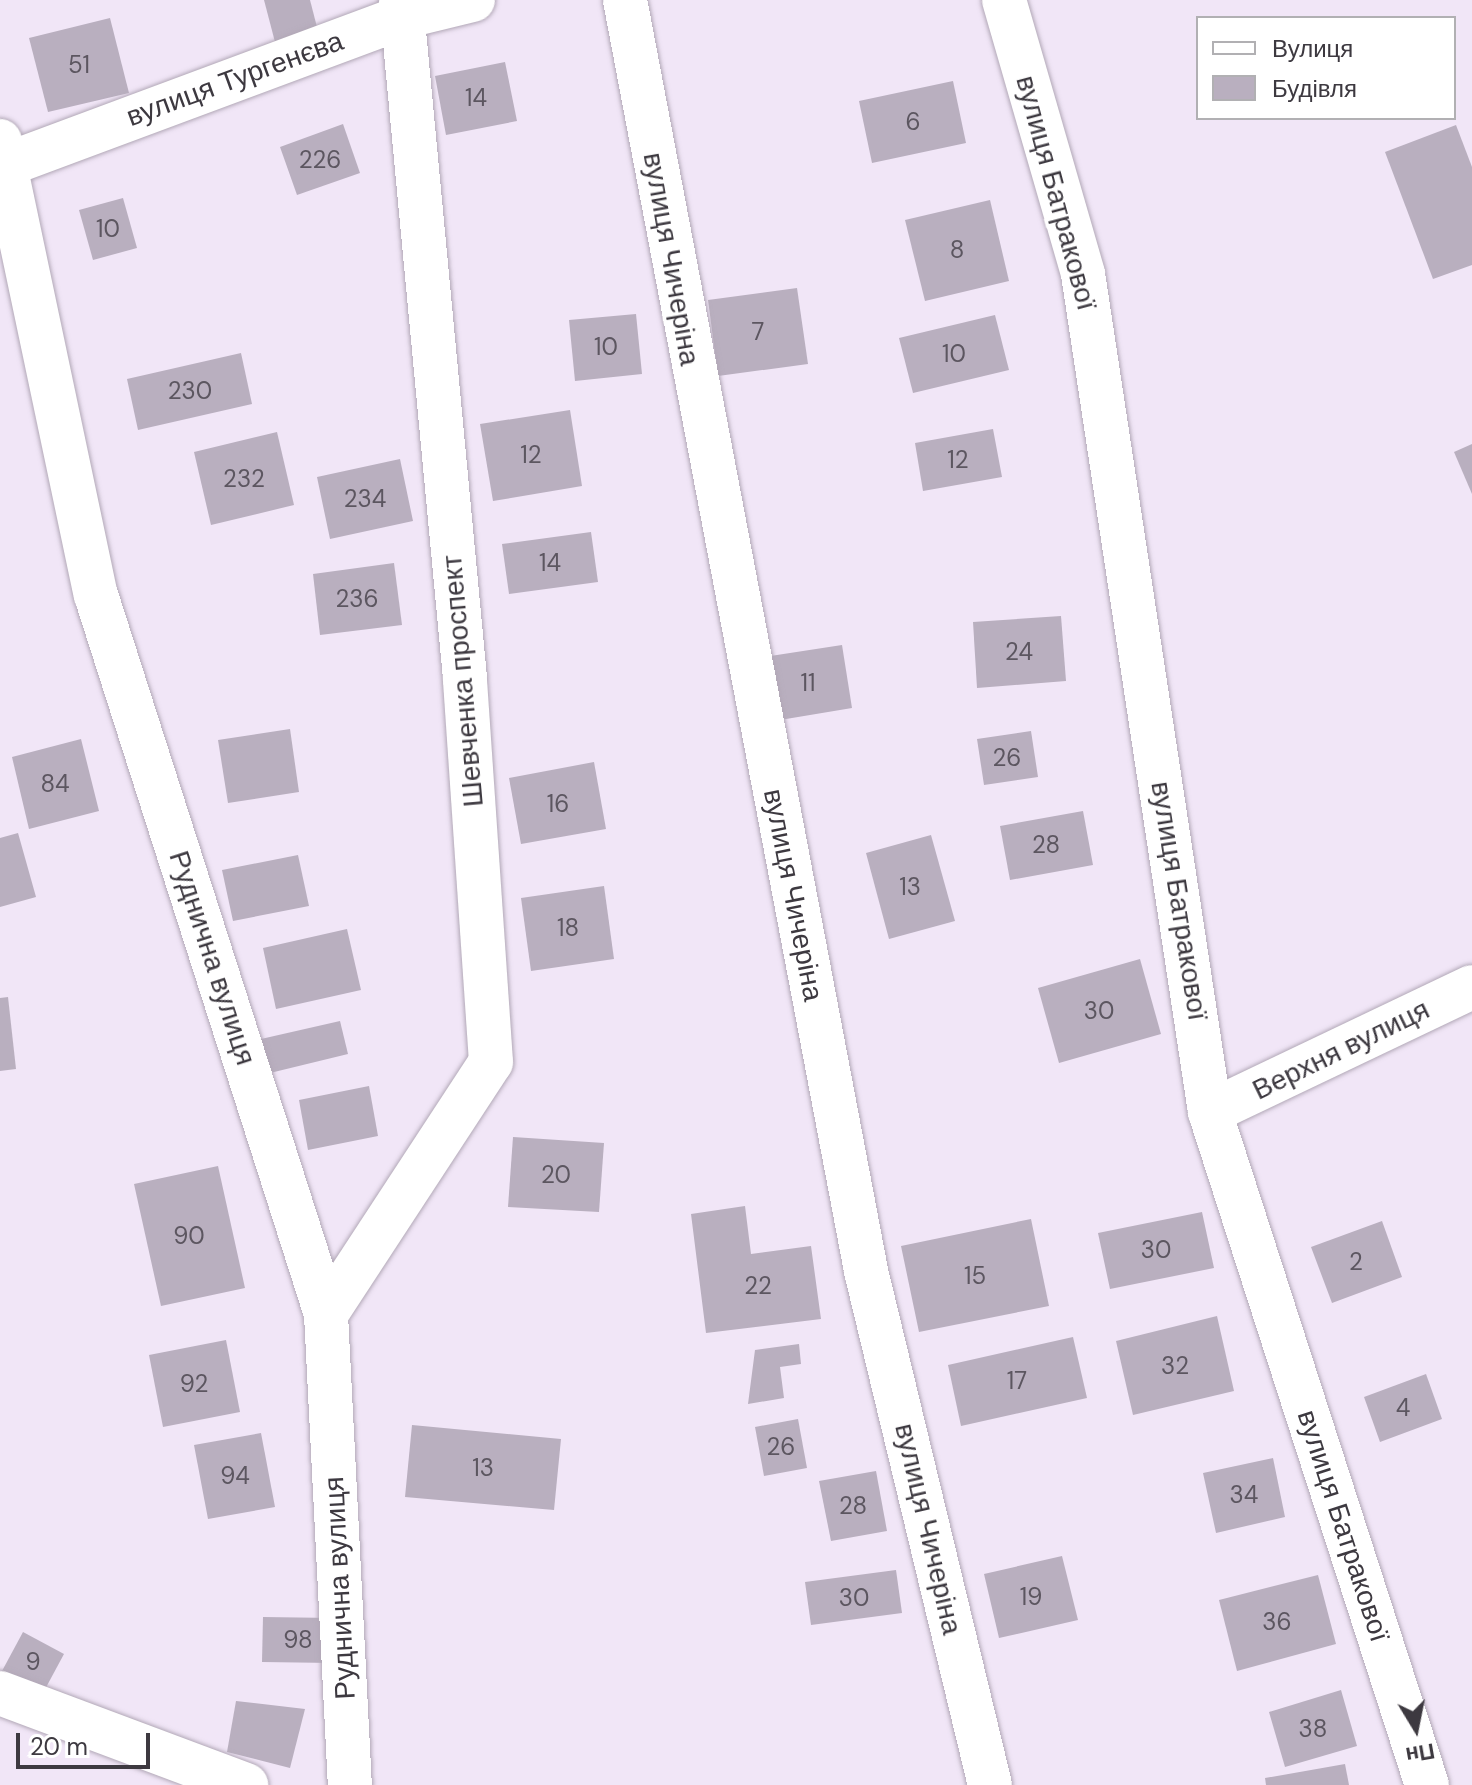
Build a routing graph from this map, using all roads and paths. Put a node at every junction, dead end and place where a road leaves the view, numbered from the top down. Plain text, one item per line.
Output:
1 (473, 0) edge
2 (625, 0) edge
3 (1004, 0) edge
4 (402, 8) edge
5 (2, 158) edge
6 (1472, 987) edge
7 (1210, 1112) junction
8 (326, 1314) junction
9 (0, 1693) edge
10 (246, 1785) edge
11 (350, 1785) edge
12 (990, 1785) edge
13 (1427, 1785) edge

1 - 4 street, вулиця Тургенєва
2 - 12 street, вулиця Чичеріна
3 - 7 street, вулиця Батракової
4 - 5 street, вулиця Тургенєва
4 - 8 street, Шевченка проспект
5 - 8 street, Руднична вулиця
6 - 7 street, Верхня вулиця
7 - 13 street, вулиця Батракової
8 - 11 street, Руднична вулиця
9 - 10 street

